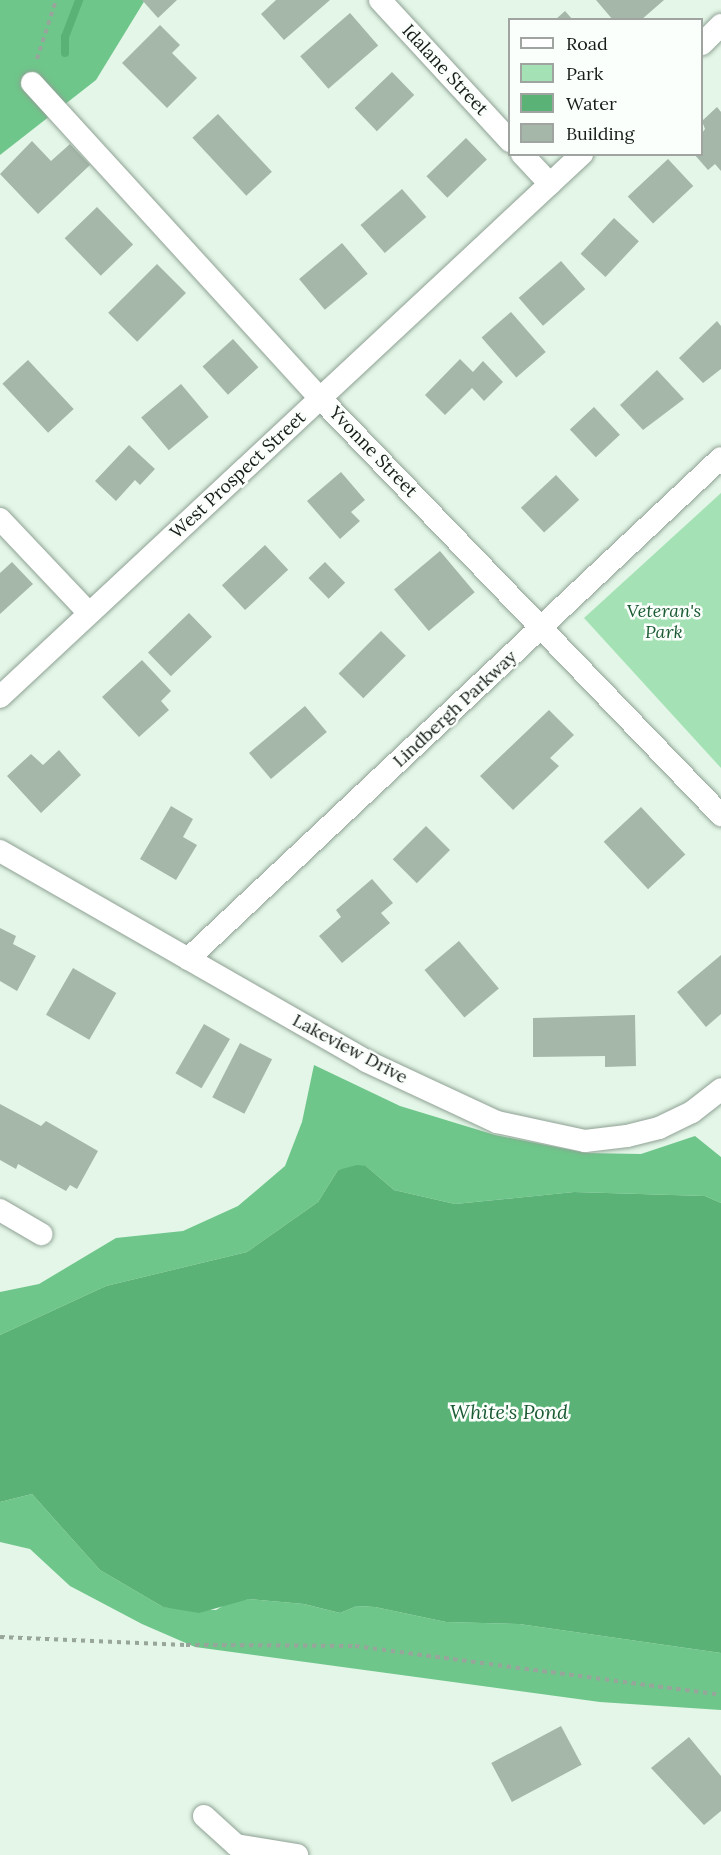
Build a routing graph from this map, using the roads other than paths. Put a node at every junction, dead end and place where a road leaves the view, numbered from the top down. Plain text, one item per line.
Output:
1 (380, 0) edge
2 (721, 26) edge
3 (703, 43) edge
4 (32, 83) road end
5 (508, 139) edge
6 (524, 156) edge
7 (580, 156) edge
8 (550, 184) junction
9 (320, 398) junction
10 (721, 458) edge
11 (0, 519) edge
12 (89, 613) junction
13 (541, 627) junction
14 (0, 697) edge
15 (721, 815) edge
16 (0, 851) edge
17 (188, 959) junction
18 (721, 1089) edge
19 (0, 1210) edge
20 (41, 1234) dead end
21 (204, 1816) dead end
22 (297, 1855) edge

1 - 5 street, Idalane Street
2 - 3 street
4 - 9 street, Yvonne Street
6 - 8 street
7 - 8 street, West Prospect Street
8 - 9 street, West Prospect Street
9 - 12 street, West Prospect Street
9 - 13 street, Yvonne Street
10 - 13 street, Lindbergh Parkway
11 - 12 street
12 - 14 street, West Prospect Street
13 - 15 street, Yvonne Street
13 - 17 street, Lindbergh Parkway
16 - 17 street, Lakeview Drive
17 - 18 street, Lakeview Drive
19 - 20 street
21 - 22 street

